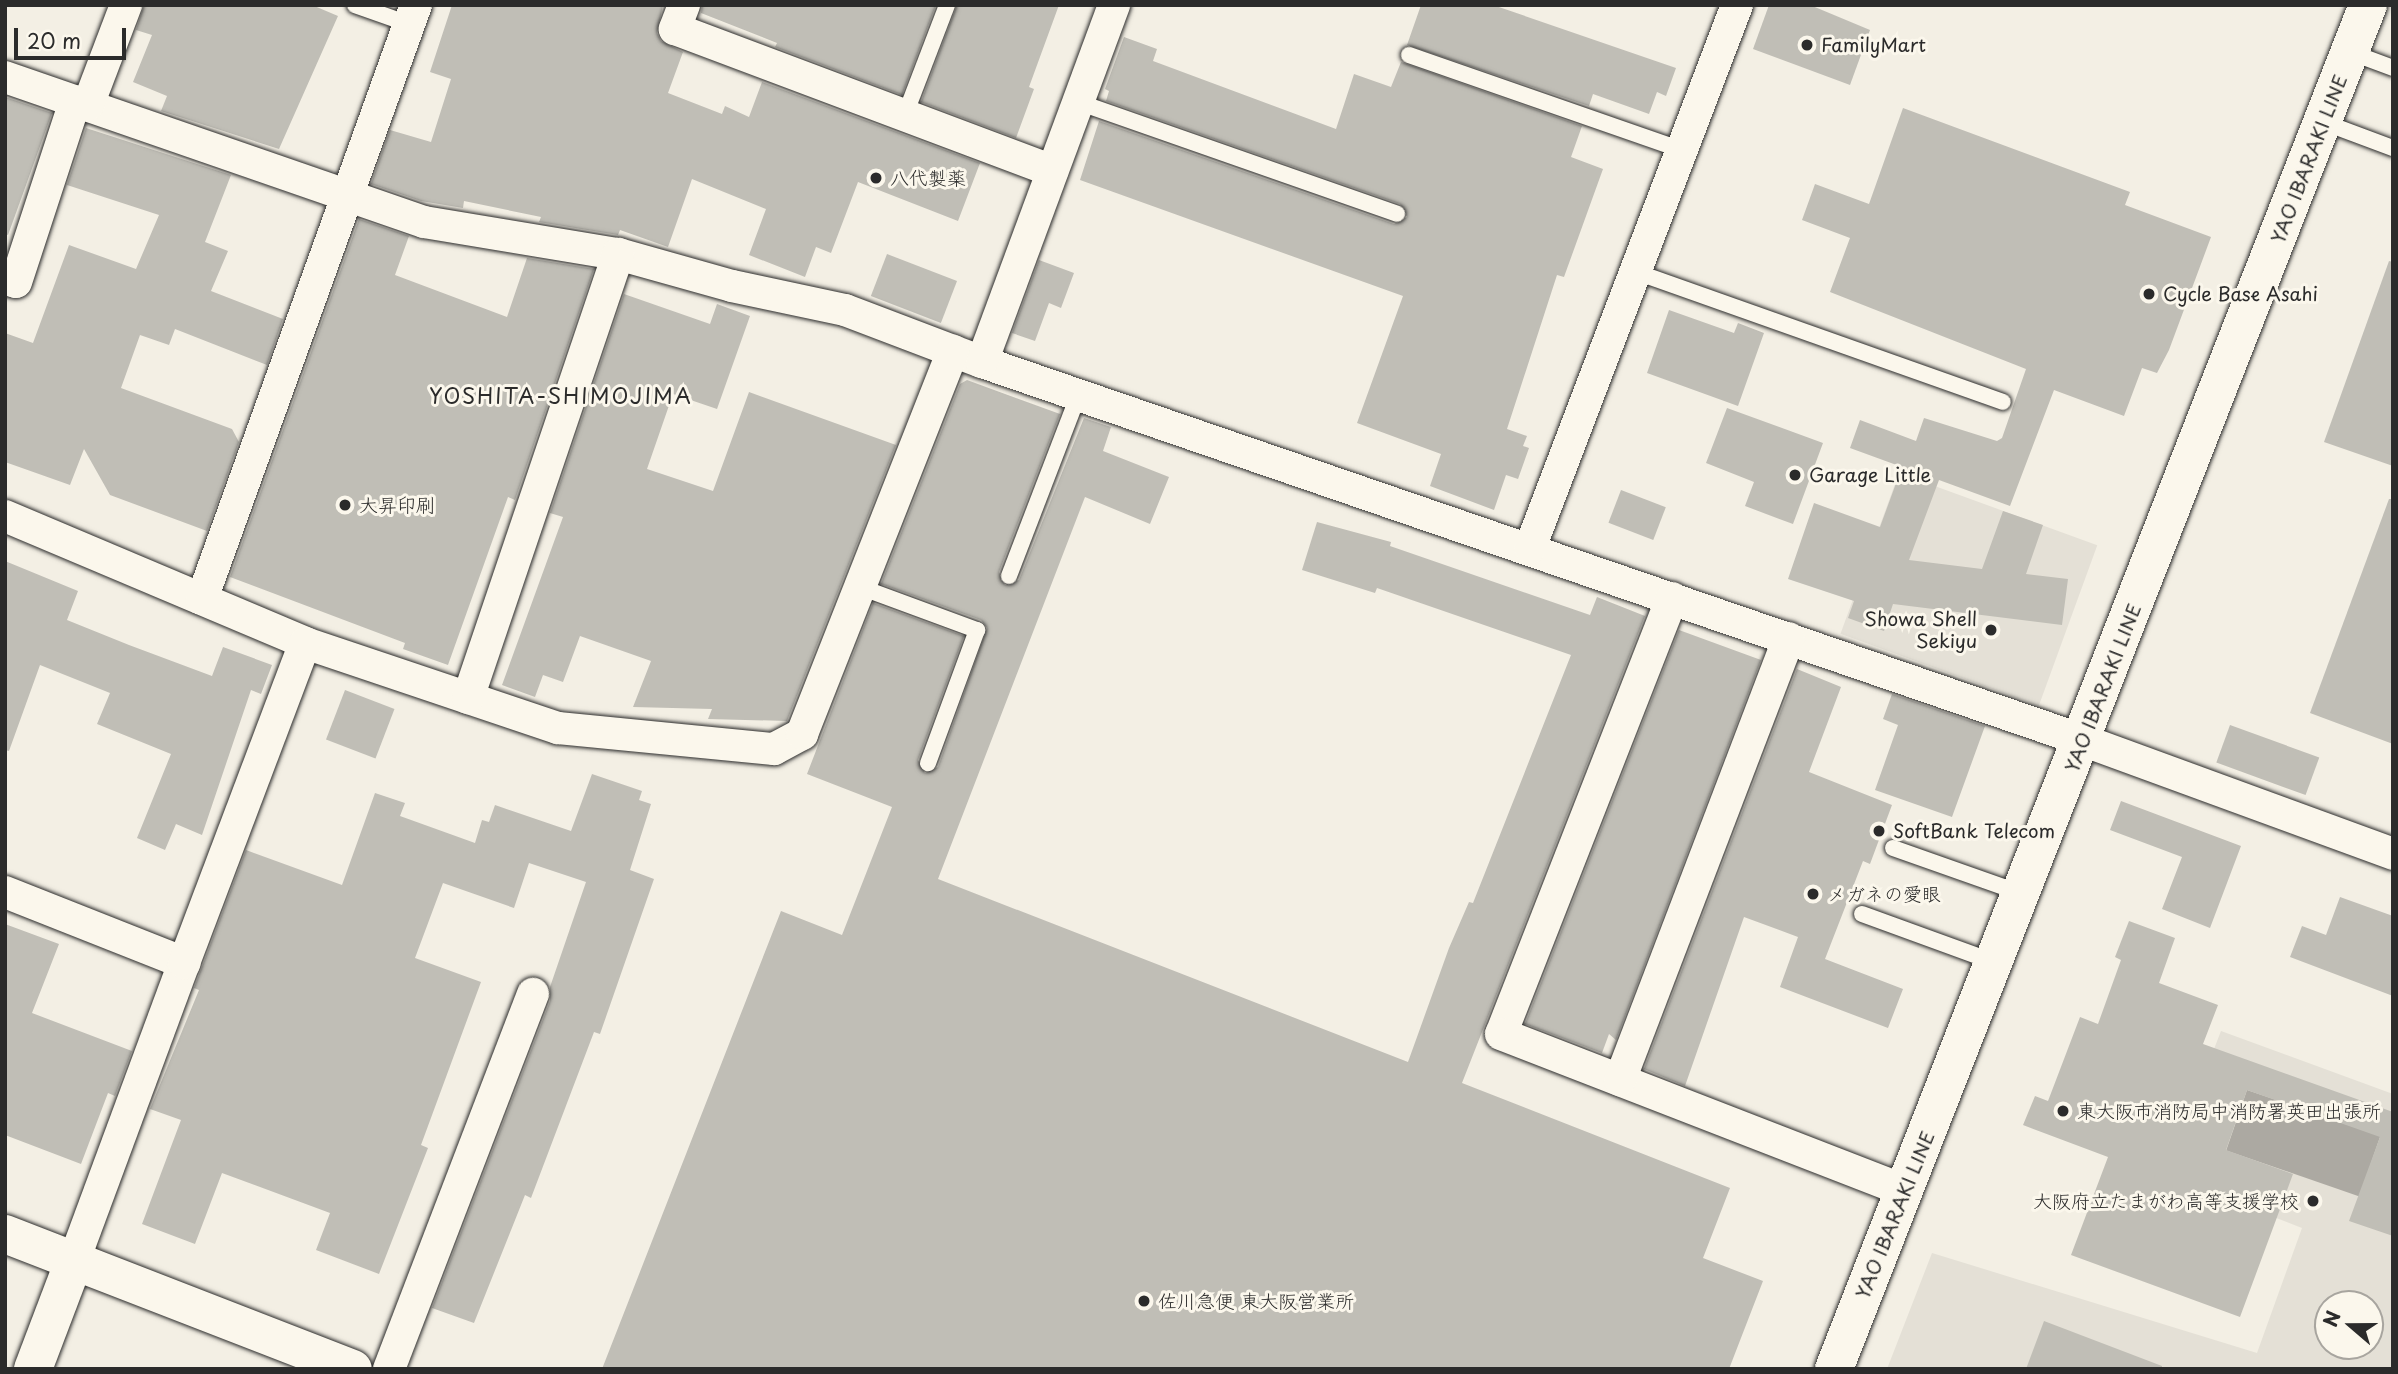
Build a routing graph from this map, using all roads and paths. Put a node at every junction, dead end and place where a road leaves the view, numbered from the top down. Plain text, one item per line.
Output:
1 (126, 5) edge
2 (355, 5) edge
3 (684, 5) edge
4 (947, 5) edge
5 (1114, 5) edge
6 (1737, 5) edge
7 (2371, 8) edge
8 (413, 14) edge
9 (2350, 52) junction
10 (1409, 55) dead end
11 (2393, 68) edge
12 (5, 77) edge
13 (1078, 102) junction
14 (81, 103) junction
15 (905, 115) junction
16 (2323, 122) junction
17 (2393, 148) edge
18 (1682, 149) junction
19 (1052, 171) junction
20 (346, 197) junction
21 (1397, 214) dead end
22 (618, 254) junction
23 (1636, 272) junction
24 (5, 279) edge
25 (967, 356) junction
26 (1079, 394) junction
27 (2003, 402) dead end
28 (5, 516) edge
29 (1530, 548) junction
30 (1009, 576) dead end
31 (860, 587) junction
32 (1672, 598) junction
33 (202, 599) junction
34 (1789, 638) junction
35 (305, 643) junction
36 (468, 698) junction
37 (2082, 740) junction
38 (928, 764) dead end
39 (1893, 848) dead end
40 (2393, 854) edge
41 (5, 892) edge
42 (2021, 894) junction
43 (1862, 914) dead end
44 (184, 962) junction
45 (1994, 962) junction
46 (533, 994) dead end
47 (1620, 1080) junction
48 (1904, 1190) junction
49 (5, 1234) edge
50 (74, 1261) junction
51 (33, 1369) edge
52 (353, 1369) edge
53 (390, 1369) edge
54 (1834, 1369) edge

1 - 14 street
2 - 8 lane
3 - 15 street
4 - 15 lane
5 - 13 street
6 - 18 street
7 - 9 main road, YAO IBARAKI LINE
8 - 20 street
9 - 11 lane
9 - 16 main road, YAO IBARAKI LINE
10 - 18 lane
12 - 14 street
13 - 19 street
13 - 21 lane
14 - 20 street
14 - 24 street
15 - 19 street
16 - 17 lane
16 - 37 main road, YAO IBARAKI LINE
18 - 23 street
19 - 25 street
20 - 22 street
20 - 33 street
22 - 25 street
22 - 36 street
23 - 27 lane
23 - 29 street
25 - 26 street
25 - 31 street
26 - 29 street
26 - 30 lane
28 - 33 street
29 - 32 street
31 - 36 street
31 - 38 lane
32 - 34 street
32 - 47 street
33 - 35 street
34 - 37 street
34 - 47 street
35 - 36 street
35 - 44 street
37 - 40 street
37 - 42 main road, YAO IBARAKI LINE
39 - 42 lane
41 - 44 street
42 - 45 main road, YAO IBARAKI LINE
43 - 45 lane
44 - 50 street
45 - 48 main road, YAO IBARAKI LINE
46 - 53 street
47 - 48 street
48 - 54 main road, YAO IBARAKI LINE
49 - 50 main road
50 - 51 main road
50 - 52 main road

